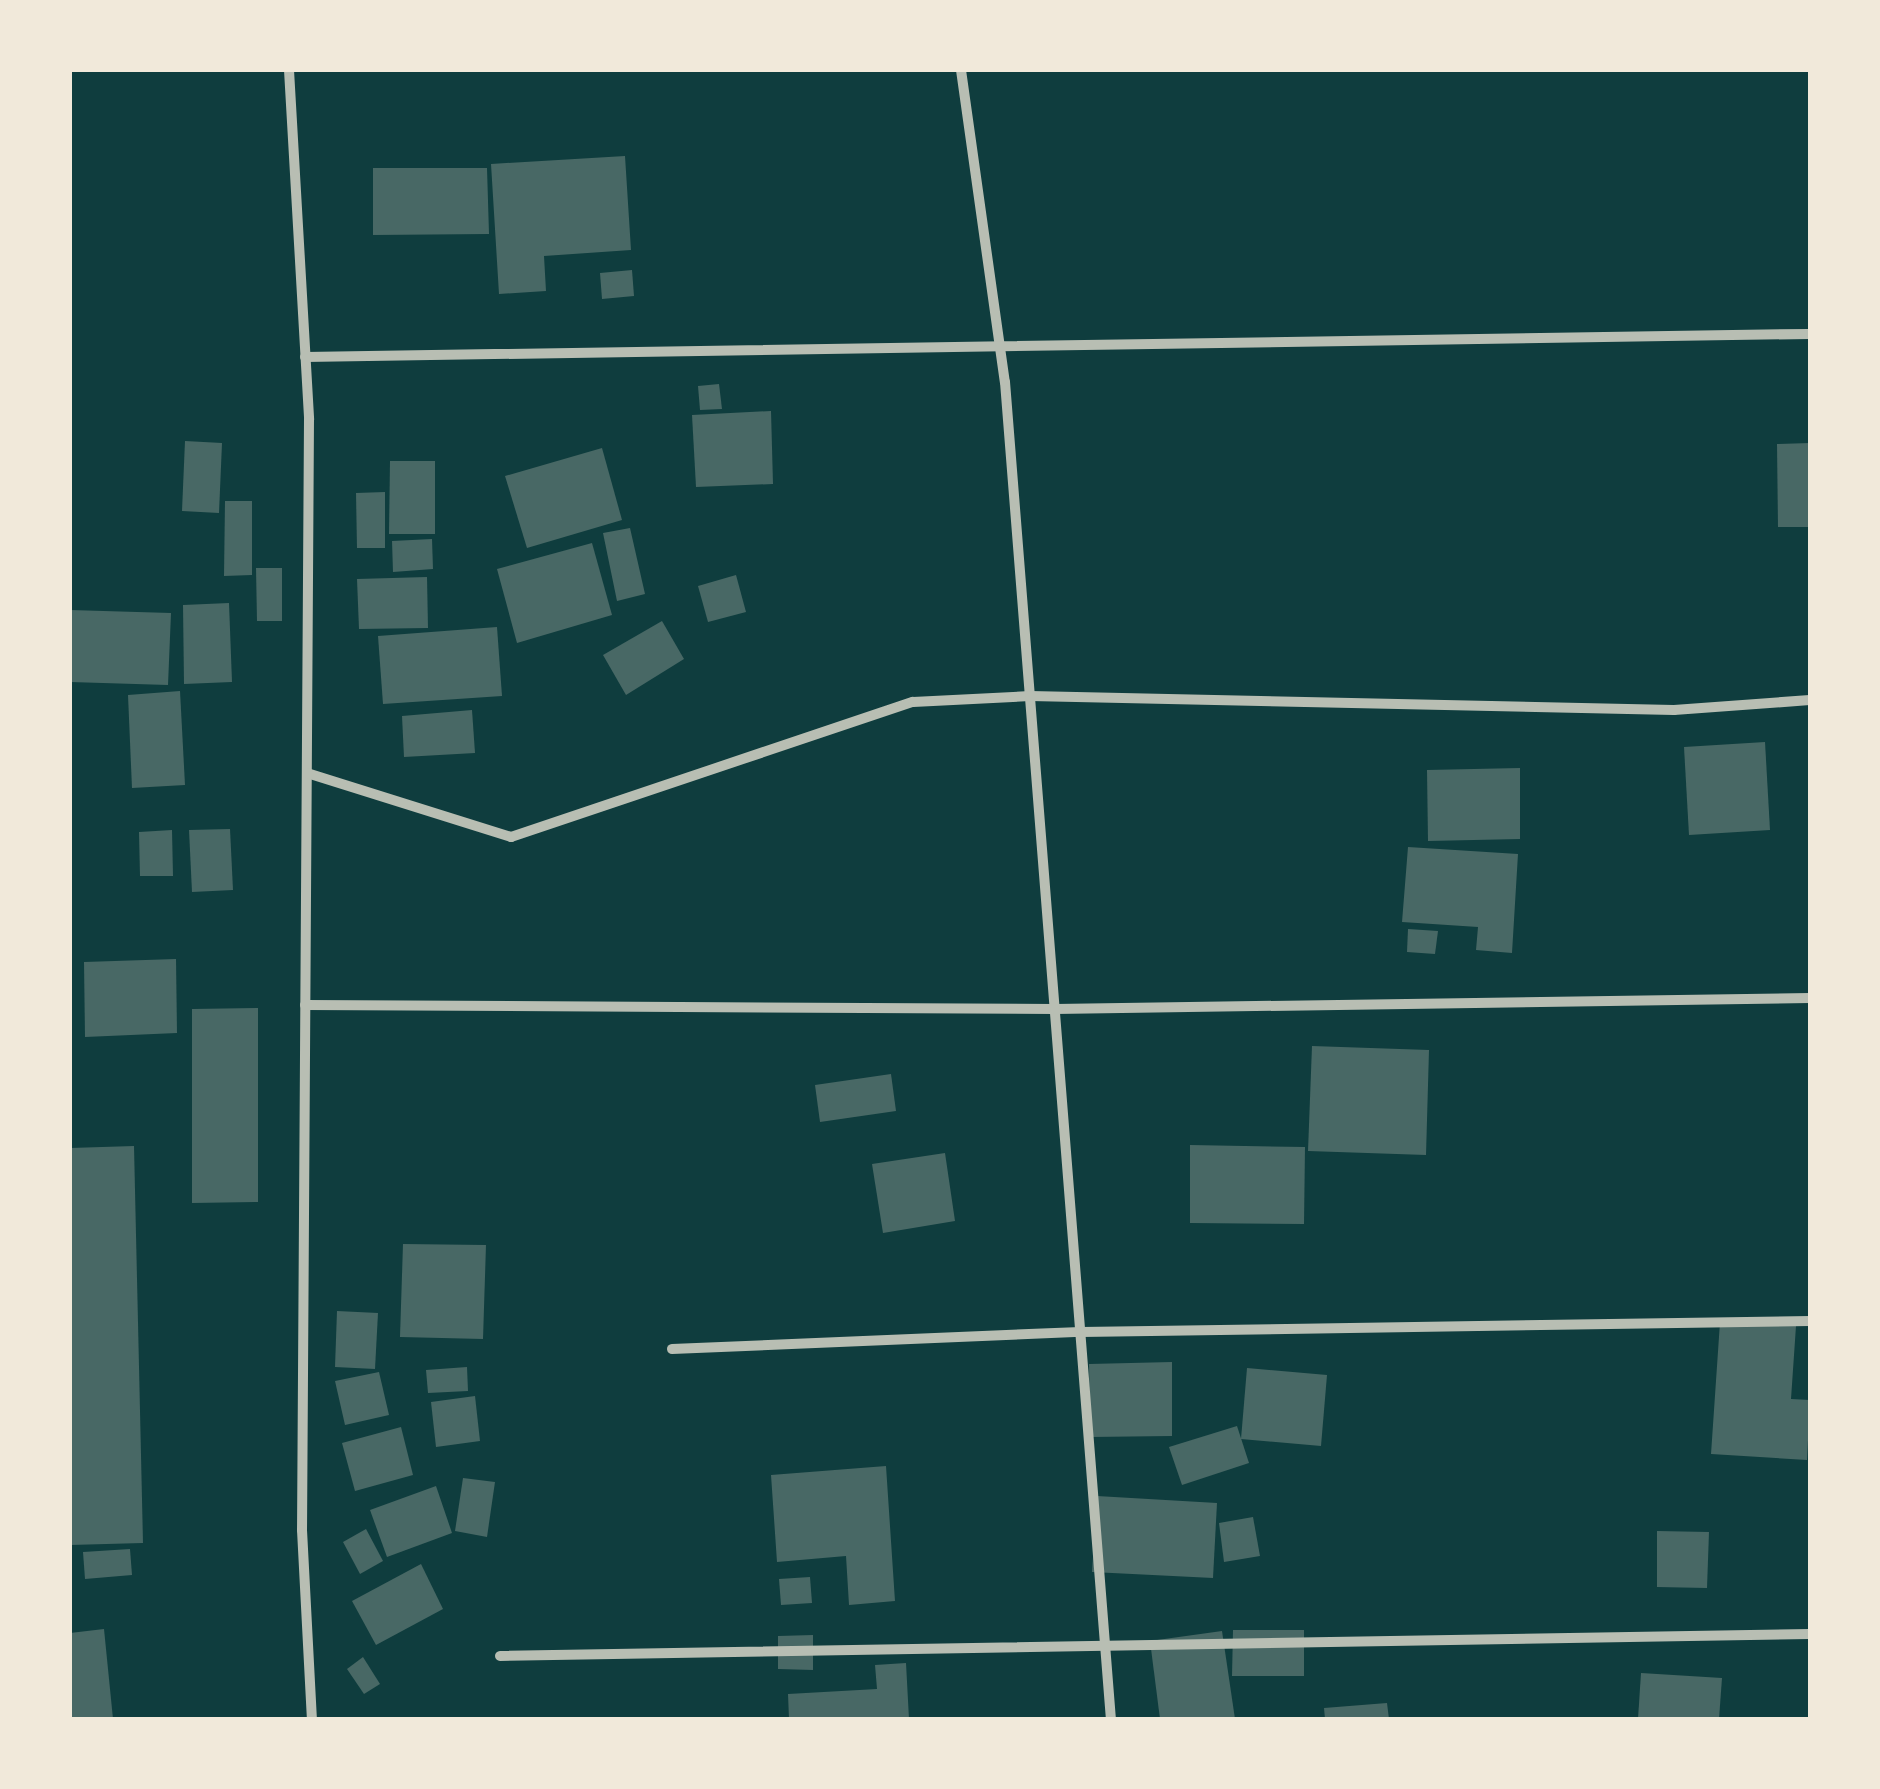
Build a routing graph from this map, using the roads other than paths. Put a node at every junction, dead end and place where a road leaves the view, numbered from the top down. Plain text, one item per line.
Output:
1 (289, 70) edge
2 (961, 70) edge
3 (1810, 334) edge
4 (1000, 346) junction
5 (305, 357) junction
6 (1030, 696) junction
7 (1810, 700) edge
8 (306, 772) junction
9 (1810, 998) edge
10 (305, 1005) junction
11 (1055, 1009) junction
12 (1810, 1321) edge
13 (1081, 1332) junction
14 (672, 1349) dead end
15 (1810, 1634) edge
16 (1106, 1642) junction
17 (500, 1656) dead end
18 (312, 1719) edge
19 (1111, 1719) edge

1 - 5 street
2 - 4 street
3 - 4 street
4 - 5 street
4 - 6 street
5 - 8 street
6 - 7 street
6 - 8 street
6 - 11 street
8 - 10 street
9 - 11 street
10 - 11 street
10 - 18 street
11 - 13 street
12 - 13 street
13 - 14 street
13 - 16 street
15 - 16 street
16 - 17 street
16 - 19 street

